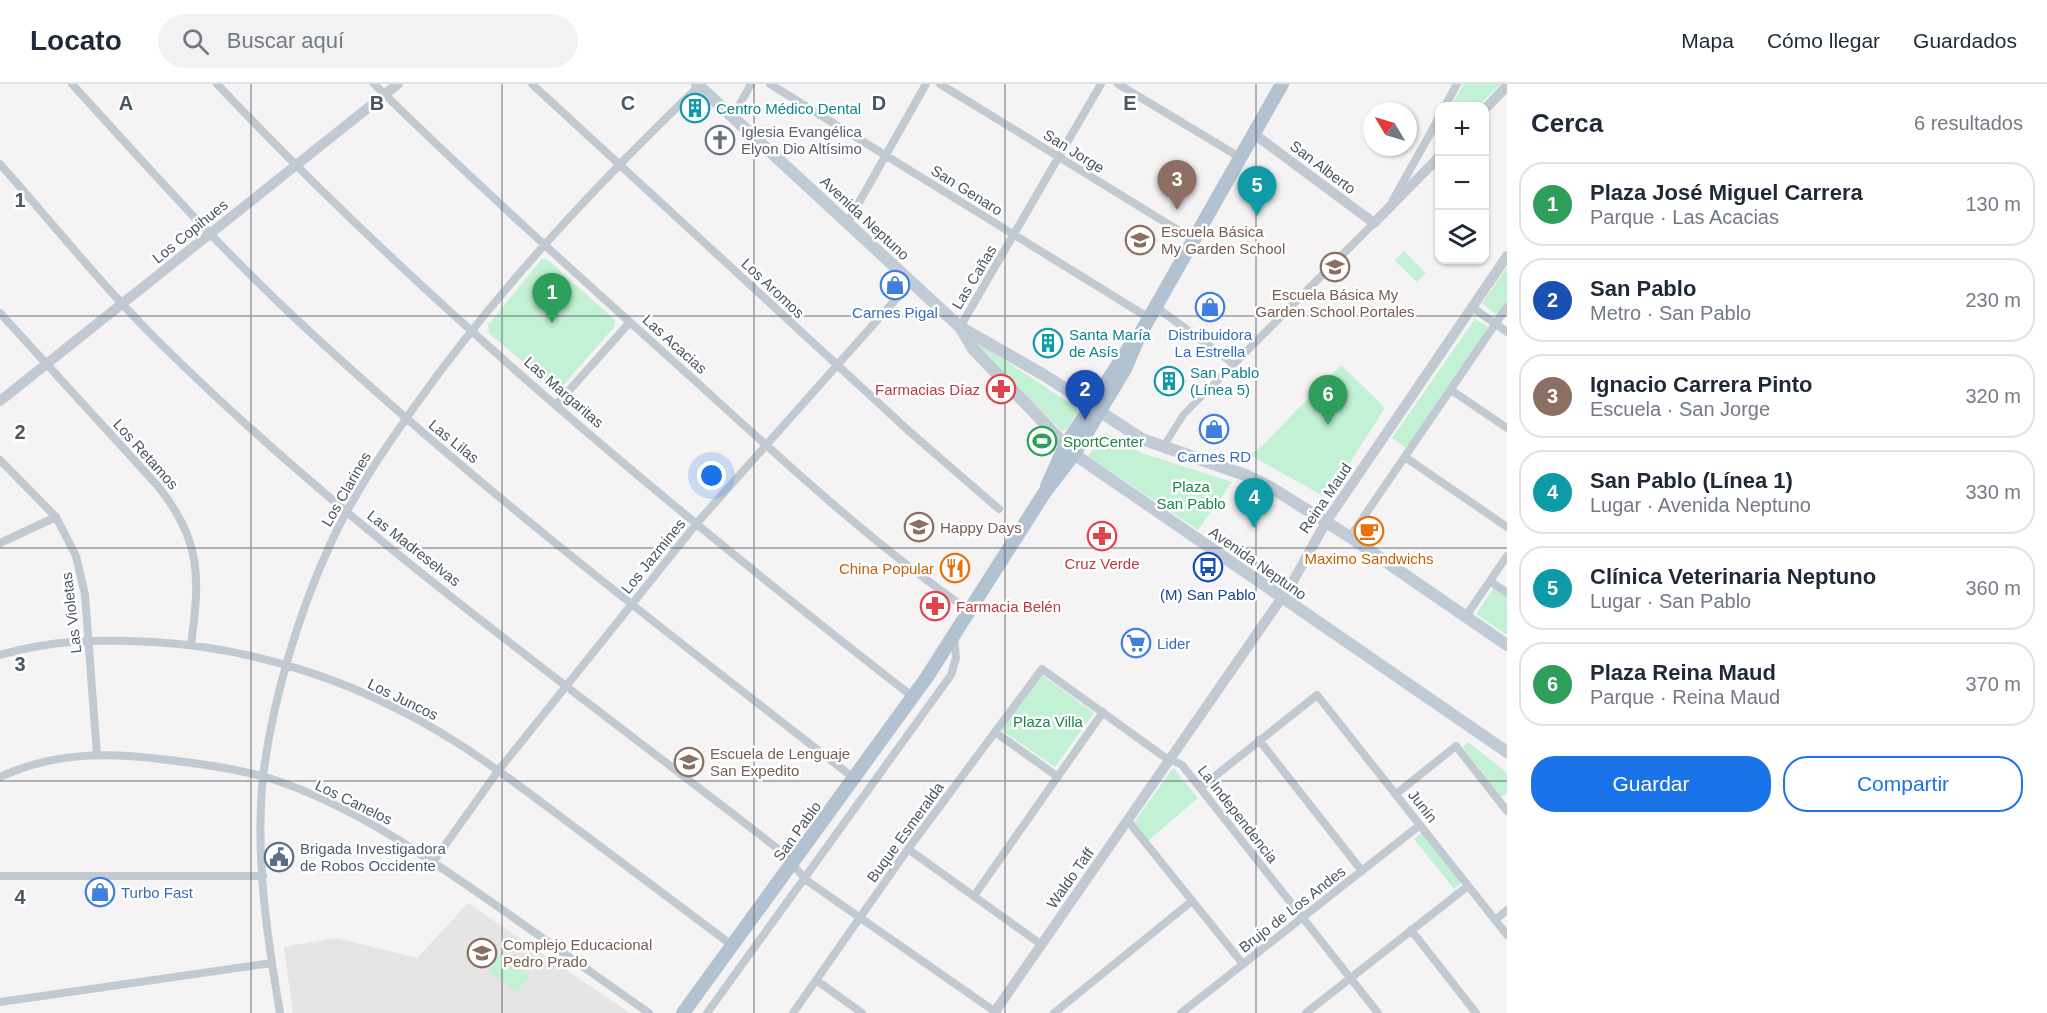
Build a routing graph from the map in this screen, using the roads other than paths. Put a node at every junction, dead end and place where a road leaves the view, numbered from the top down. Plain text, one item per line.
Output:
1 (72, 84) edge
2 (217, 84) edge
3 (374, 84) edge
4 (398, 84) edge
5 (532, 84) edge
6 (751, 84) edge
7 (770, 84) edge
8 (926, 84) edge
9 (940, 84) edge
10 (1101, 84) edge
11 (1118, 84) edge
12 (1282, 84) edge
13 (1457, 84) edge
14 (698, 85) edge
15 (1507, 86) edge
16 (385, 95) junction
17 (1447, 102) edge
18 (1489, 106) edge
19 (732, 118) junction
20 (1435, 125) edge
21 (1254, 134) junction
22 (886, 156) junction
23 (1059, 157) junction
24 (1241, 158) junction
25 (1435, 161) edge
26 (0, 164) edge
27 (620, 165) junction
28 (295, 166) junction
29 (1388, 210) junction
30 (848, 222) junction
31 (1374, 223) junction
32 (210, 235) junction
33 (1015, 235) junction
34 (1194, 240) junction
35 (545, 245) junction
36 (1507, 256) edge
37 (912, 282) junction
38 (123, 304) junction
39 (1507, 307) edge
40 (1473, 308) junction
41 (0, 313) edge
42 (1152, 313) junction
43 (630, 322) junction
44 (1496, 324) junction
45 (960, 327) junction
46 (471, 330) junction
47 (1507, 332) edge
48 (46, 364) junction
49 (1234, 364) junction
50 (837, 365) junction
51 (1215, 383) joint
52 (1451, 390) junction
53 (0, 402) edge
54 (558, 404) junction
55 (1096, 408) junction
56 (406, 418) junction
57 (1507, 428) edge
58 (766, 444) junction
59 (1163, 447) junction
60 (1070, 450) junction
61 (1405, 457) junction
62 (0, 460) edge
63 (999, 509) dead end
64 (347, 513) junction
65 (56, 517) junction
66 (1326, 522) junction
67 (697, 524) junction
68 (1507, 528) edge
69 (1350, 537) junction
70 (0, 543) edge
71 (1507, 556) edge
72 (1490, 581) junction
73 (1507, 593) edge
74 (1282, 597) junction
75 (631, 603) junction
76 (970, 611) junction
77 (1466, 616) junction
78 (954, 636) junction
79 (88, 639) junction
80 (191, 645) junction
81 (1507, 645) edge
82 (0, 655) edge
83 (288, 665) junction
84 (1042, 669) joint
85 (566, 686) junction
86 (913, 698) junction
87 (1103, 712) junction
88 (995, 732) junction
89 (1259, 740) junction
90 (1507, 752) edge
91 (97, 755) junction
92 (1172, 760) junction
93 (498, 771) junction
94 (0, 777) edge
95 (263, 777) junction
96 (1058, 777) junction
97 (855, 779) junction
98 (1200, 788) junction
99 (1396, 794) junction
100 (1507, 811) edge
101 (1128, 821) junction
102 (1420, 825) junction
103 (908, 849) junction
104 (433, 862) junction
105 (793, 865) junction
106 (1362, 871) junction
107 (0, 876) edge
108 (263, 876) junction
109 (806, 880) junction
110 (1468, 886) junction
111 (974, 896) junction
112 (1192, 902) junction
113 (1507, 910) edge
114 (859, 918) junction
115 (1303, 918) junction
116 (1495, 920) junction
117 (1411, 930) junction
118 (1507, 935) edge
119 (1042, 945) junction
120 (733, 946) junction
121 (272, 963) junction
122 (1243, 964) junction
123 (1350, 978) junction
124 (816, 980) junction
125 (0, 1002) edge
126 (996, 1012) edge
127 (280, 1013) edge
128 (649, 1013) edge
129 (683, 1013) edge
130 (707, 1013) edge
131 (793, 1013) edge
132 (862, 1013) edge
133 (1054, 1013) edge
134 (1181, 1013) edge
135 (1306, 1013) edge
136 (1378, 1013) edge
137 (1476, 1013) edge

1 - 32 street, Las Lilas
2 - 28 street, Las Margaritas
3 - 16 street, Las Acacias
4 - 16 street, Los Copihues
5 - 27 street, Los Aromos
6 - 19 street
7 - 22 street, San Genaro
8 - 22 street
9 - 23 street, San Jorge
10 - 23 street, Las Cañas
11 - 24 street
12 - 21 main road, San Pablo
13 - 17 street
14 - 19 main road, Avenida Neptuno
14 - 27 street, Los Clarines
15 - 18 street
16 - 28 street, Los Copihues
16 - 35 street, Las Acacias
19 - 30 main road, Avenida Neptuno
20 - 29 street
21 - 24 main road, San Pablo
21 - 31 street, San Alberto
22 - 30 street
22 - 33 street, San Genaro
23 - 33 street, Las Cañas
23 - 34 street, San Jorge
24 - 34 main road, San Pablo
25 - 29 street
26 - 38 street, Las Madreselvas
27 - 35 street, Los Clarines
27 - 50 street, Los Aromos
28 - 32 street, Los Copihues
28 - 46 street, Las Margaritas
29 - 31 street
30 - 37 main road, Avenida Neptuno
31 - 49 street
32 - 38 street, Los Copihues
32 - 56 street, Las Lilas
33 - 42 street, San Genaro
33 - 45 street, Las Cañas
34 - 42 main road, San Pablo
35 - 43 street, Las Acacias
35 - 46 street, Los Clarines
36 - 40 street, Reina Maud
37 - 45 main road, Avenida Neptuno
37 - 50 street, Los Jazmines
38 - 48 street, Los Copihues
38 - 64 street, Las Madreselvas
39 - 44 street
40 - 44 street
40 - 66 street, Reina Maud
41 - 48 street, Los Retamos
42 - 49 street
42 - 55 main road, San Pablo
43 - 54 street
43 - 58 street, Las Acacias
44 - 47 street
44 - 52 street
45 - 55 main road, Avenida Neptuno
45 - 60 main road, Avenida Neptuno
46 - 54 street, Las Margaritas
46 - 56 street, Los Clarines
48 - 53 street, Los Copihues
48 - 80 street, Los Retamos
49 - 51 street
50 - 58 street, Los Jazmines
50 - 63 street, Los Aromos
51 - 59 street
52 - 57 street
52 - 61 street
54 - 67 street, Las Margaritas
55 - 59 main road, Avenida Neptuno
55 - 60 main road, San Pablo
56 - 64 street, Los Clarines
56 - 75 street, Las Lilas
58 - 67 street, Los Jazmines
58 - 76 street, Las Acacias
59 - 66 main road, Avenida Neptuno
60 - 74 main road, Avenida Neptuno
60 - 76 main road, San Pablo
61 - 68 street
61 - 69 street
62 - 65 street, Las Violetas
64 - 83 street, Los Clarines
64 - 85 street, Las Madreselvas
65 - 70 street
65 - 79 street, Las Violetas
66 - 69 main road, Avenida Neptuno
66 - 74 street, Reina Maud
67 - 75 street, Los Jazmines
67 - 86 street, Las Margaritas
69 - 77 main road, Avenida Neptuno
71 - 72 street
72 - 73 street
72 - 77 street
74 - 90 main road, Avenida Neptuno
74 - 92 street, Reina Maud
75 - 85 street, Los Jazmines
75 - 97 street, Las Lilas
76 - 78 main road, San Pablo
77 - 81 main road, Avenida Neptuno
78 - 86 main road, San Pablo
78 - 109 street
79 - 80 street, Los Juncos
79 - 82 street, Los Juncos
79 - 91 street, Las Violetas
80 - 83 street, Los Juncos
83 - 93 street, Los Juncos
83 - 95 street, Los Clarines
84 - 87 street, La Independencia
84 - 88 street, Buque Esmeralda
85 - 93 street, Los Jazmines
85 - 105 street, Las Madreselvas
86 - 97 main road, San Pablo
87 - 92 street, La Independencia
87 - 96 street
88 - 96 street
88 - 103 street, Buque Esmeralda
89 - 98 street
89 - 99 street, Junín
89 - 106 street
91 - 94 street, Los Canelos
91 - 95 street, Los Canelos
92 - 98 street, La Independencia
92 - 101 street, Waldo Taff
93 - 104 street, Los Jazmines
93 - 120 street, Los Juncos
95 - 104 street, Los Canelos
95 - 108 street, Los Clarines
96 - 111 street
97 - 105 main road, San Pablo
98 - 115 street, La Independencia
99 - 100 street
99 - 102 street, Junín
101 - 112 street
101 - 119 street, Waldo Taff
102 - 106 street, Brujo de Los Andes
102 - 110 street, Junín
103 - 111 street
103 - 114 street, Buque Esmeralda
104 - 128 street, Los Canelos
105 - 109 street, Las Madreselvas
105 - 120 main road, San Pablo
106 - 115 street, Brujo de Los Andes
107 - 108 street
108 - 121 street, Los Clarines
109 - 114 street, Las Madreselvas
109 - 130 street
110 - 116 street, Junín
110 - 117 street
111 - 119 street
112 - 122 street
112 - 133 street
113 - 116 street
114 - 124 street, Buque Esmeralda
114 - 126 street, Las Madreselvas
115 - 122 street, Brujo de Los Andes
115 - 123 street, La Independencia
116 - 118 street, Junín
117 - 123 street
117 - 137 street
119 - 126 street, Waldo Taff
120 - 129 main road, San Pablo
121 - 125 street
121 - 127 street, Los Clarines
122 - 134 street, Brujo de Los Andes
123 - 135 street
123 - 136 street, La Independencia
124 - 131 street, Buque Esmeralda
124 - 132 street

